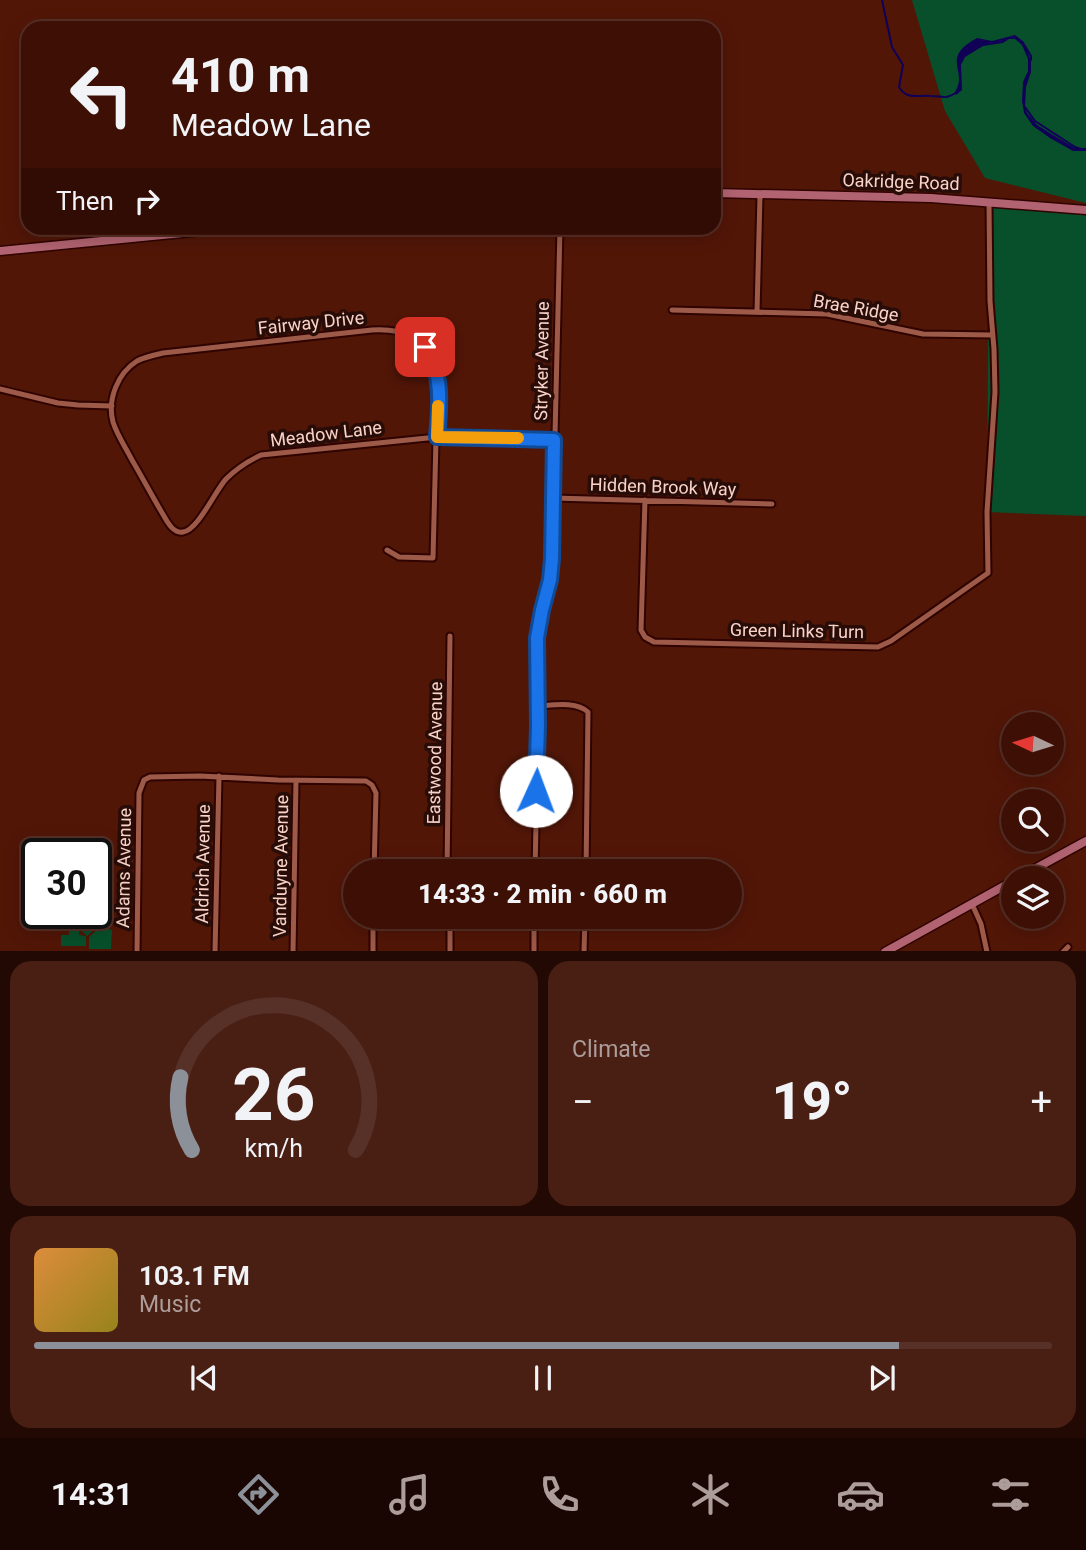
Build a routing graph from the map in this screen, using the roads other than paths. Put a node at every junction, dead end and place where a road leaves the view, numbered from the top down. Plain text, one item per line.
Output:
1 (721, 193) edge
2 (760, 195) junction
3 (989, 202) junction
4 (1086, 210) edge
5 (162, 235) edge
6 (560, 235) edge
7 (0, 251) edge
8 (672, 310) dead end
9 (757, 312) junction
10 (993, 335) junction
11 (0, 389) edge
12 (112, 406) junction
13 (437, 437) junction
14 (554, 440) junction
15 (553, 498) junction
16 (645, 500) junction
17 (772, 504) dead end
18 (387, 550) dead end
19 (450, 636) dead end
20 (538, 706) junction
21 (219, 776) junction
22 (296, 780) junction
23 (1086, 841) edge
24 (374, 859) edge
25 (447, 859) edge
26 (535, 859) edge
27 (586, 859) edge
28 (1040, 866) edge
29 (1001, 888) edge
30 (972, 904) junction
31 (373, 929) edge
32 (450, 929) edge
33 (534, 929) edge
34 (585, 929) edge
35 (137, 951) edge
36 (215, 951) edge
37 (293, 951) edge
38 (373, 951) edge
39 (450, 951) edge
40 (534, 951) edge
41 (584, 951) edge
42 (885, 951) edge
43 (987, 951) edge

1 - 2 street, Oakridge Road
2 - 3 street, Oakridge Road
2 - 9 street
3 - 4 street, Oakridge Road
3 - 10 street, Green Links Turn
5 - 7 street
6 - 14 street, Stryker Avenue
8 - 9 street, Brae Ridge
9 - 10 street, Brae Ridge
10 - 16 street, Green Links Turn
11 - 12 street
12 - 13 street, Meadow Lane
12 - 13 street, Fairway Drive
13 - 14 street, Meadow Lane
13 - 18 street, Fairway Drive
14 - 15 street, Stryker Avenue
15 - 16 street, Hidden Brook Way
15 - 20 street, Stryker Avenue
16 - 17 street, Hidden Brook Way
19 - 25 street, Eastwood Avenue
20 - 26 street, Stryker Avenue
20 - 27 street
21 - 22 street
21 - 35 street, Adams Avenue
21 - 36 street, Aldrich Avenue
22 - 24 street
22 - 37 street, Vanduyne Avenue
23 - 28 street
29 - 30 street
30 - 42 street
30 - 43 street
31 - 38 street
32 - 39 street
33 - 40 street
34 - 41 street

